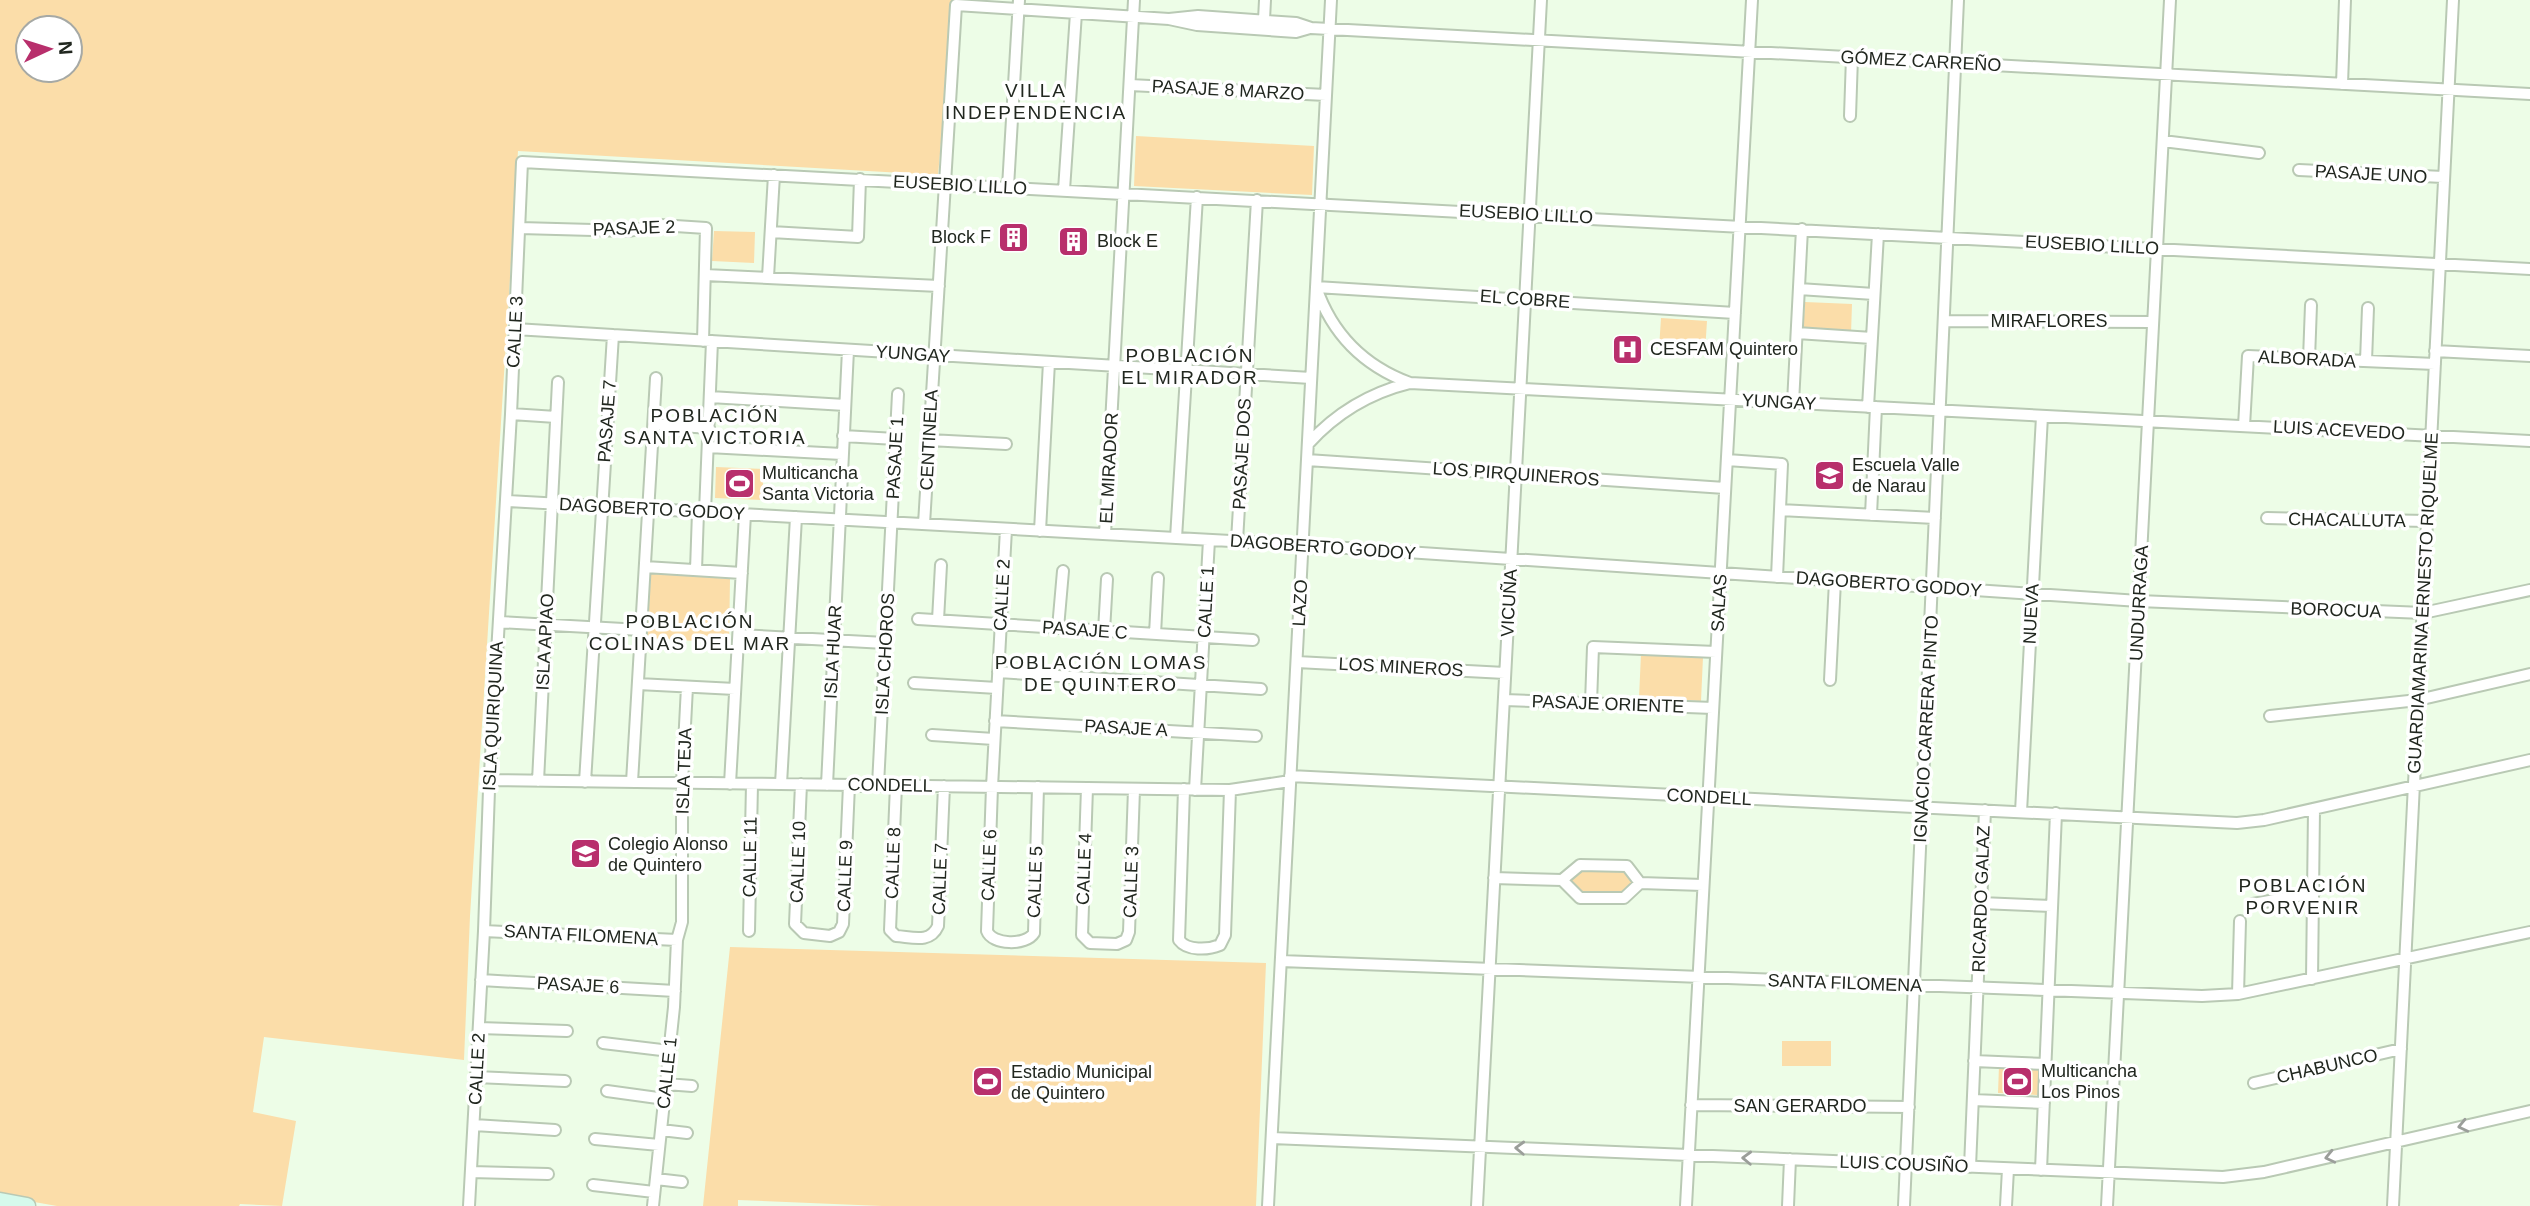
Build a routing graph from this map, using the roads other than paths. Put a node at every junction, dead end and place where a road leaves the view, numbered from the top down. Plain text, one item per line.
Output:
1 (1134, 0) edge
2 (1265, 0) edge
3 (1331, 0) edge
4 (1541, 0) edge
5 (1752, 0) edge
6 (1958, 0) edge
7 (2170, 0) edge
8 (2345, 0) edge
9 (2453, 0) edge
10 (956, 5) joint
11 (1019, 5) edge
12 (1076, 13) junction
13 (1133, 17) junction
14 (1168, 19) junction
15 (1264, 20) junction
16 (1311, 28) junction
17 (1329, 29) junction
18 (1538, 41) junction
19 (1749, 52) junction
20 (1852, 57) junction
21 (1956, 63) junction
22 (2166, 74) junction
23 (2342, 84) junction
24 (1129, 85) junction
25 (2448, 89) junction
26 (2530, 94) edge
27 (1326, 95) junction
28 (1850, 116) dead end
29 (2163, 141) junction
30 (2259, 153) dead end
31 (522, 162) joint
32 (2299, 170) dead end
33 (774, 175) junction
34 (2444, 177) junction
35 (860, 179) junction
36 (946, 184) junction
37 (1008, 187) junction
38 (1064, 190) junction
39 (1124, 193) junction
40 (1197, 197) junction
41 (1257, 200) junction
42 (1320, 203) junction
43 (1529, 214) junction
44 (1740, 226) junction
45 (520, 228) junction
46 (1802, 229) junction
47 (771, 232) junction
48 (1878, 233) junction
49 (1948, 237) junction
50 (2157, 249) junction
51 (2440, 265) junction
52 (2530, 269) edge
53 (705, 275) junction
54 (768, 278) junction
55 (939, 286) junction
56 (1316, 287) junction
57 (1799, 289) junction
58 (1874, 294) junction
59 (1525, 299) junction
60 (2311, 305) dead end
61 (2368, 308) dead end
62 (1735, 313) junction
63 (1944, 321) junction
64 (2153, 322) junction
65 (515, 329) junction
66 (1797, 333) junction
67 (613, 335) junction
68 (1872, 338) junction
69 (708, 341) junction
70 (848, 350) junction
71 (2435, 351) junction
72 (934, 355) junction
73 (2530, 356) edge
74 (2309, 359) junction
75 (2366, 361) junction
76 (1049, 362) junction
77 (2435, 364) junction
78 (1115, 366) junction
79 (1186, 370) junction
80 (1247, 374) junction
81 (656, 378) dead end
82 (1311, 378) junction
83 (558, 382) dead end
84 (1410, 383) junction
85 (1520, 388) junction
86 (898, 394) dead end
87 (710, 397) junction
88 (1730, 400) junction
89 (1793, 403) junction
90 (845, 405) junction
91 (1872, 407) junction
92 (1940, 410) junction
93 (511, 414) junction
94 (2042, 416) junction
95 (556, 417) junction
96 (2148, 421) junction
97 (653, 424) junction
98 (2244, 426) junction
99 (709, 428) junction
100 (2431, 435) junction
101 (843, 436) junction
102 (896, 439) junction
103 (929, 440) junction
104 (2530, 440) edge
105 (1006, 444) dead end
106 (1308, 444) junction
107 (708, 447) junction
108 (842, 454) junction
109 (1307, 460) junction
110 (1727, 460) junction
111 (1516, 474) junction
112 (1726, 488) junction
113 (506, 501) junction
114 (551, 504) junction
115 (601, 506) junction
116 (649, 509) junction
117 (1780, 510) junction
118 (702, 512) junction
119 (745, 514) junction
120 (1871, 515) junction
121 (796, 517) junction
122 (1935, 518) junction
123 (2267, 518) dead end
124 (839, 520) junction
125 (2427, 521) junction
126 (891, 522) junction
127 (925, 524) junction
128 (1006, 529) junction
129 (1040, 531) junction
130 (1105, 534) junction
131 (1176, 538) junction
132 (1209, 540) junction
133 (1237, 541) junction
134 (1303, 545) junction
135 (1511, 559) junction
136 (941, 565) dead end
137 (645, 567) junction
138 (696, 570) junction
139 (1063, 571) dead end
140 (743, 573) junction
141 (1721, 573) junction
142 (1777, 577) junction
143 (1158, 578) dead end
144 (1108, 579) dead end
145 (1835, 581) junction
146 (1932, 587) junction
147 (2530, 590) edge
148 (2032, 594) junction
149 (2139, 601) junction
150 (2423, 614) junction
151 (918, 619) dead end
152 (938, 620) junction
153 (499, 622) junction
154 (546, 624) junction
155 (1001, 624) junction
156 (594, 627) junction
157 (1058, 628) junction
158 (641, 630) junction
159 (1104, 631) junction
160 (1155, 634) junction
161 (739, 635) junction
162 (1204, 637) junction
163 (789, 638) junction
164 (834, 640) junction
165 (1253, 640) dead end
166 (885, 643) junction
167 (1716, 652) junction
168 (1297, 662) junction
169 (998, 672) junction
170 (1505, 673) junction
171 (2530, 674) edge
172 (1830, 680) dead end
173 (914, 683) dead end
174 (638, 684) junction
175 (1201, 685) junction
176 (687, 687) junction
177 (997, 688) junction
178 (1261, 688) dead end
179 (736, 689) junction
180 (1504, 700) junction
181 (2418, 700) junction
182 (1591, 703) junction
183 (1713, 708) junction
184 (2270, 716) dead end
185 (995, 721) junction
186 (1198, 732) junction
187 (932, 735) dead end
188 (1256, 736) dead end
189 (995, 738) junction
190 (2530, 760) edge
191 (1290, 779) junction
192 (489, 780) junction
193 (538, 781) junction
194 (584, 782) junction
195 (632, 782) junction
196 (682, 783) junction
197 (730, 783) junction
198 (752, 784) junction
199 (781, 784) junction
200 (800, 784) junction
201 (827, 785) junction
202 (849, 785) junction
203 (878, 785) junction
204 (896, 785) junction
205 (944, 786) junction
206 (1499, 786) junction
207 (2414, 786) junction
208 (992, 787) junction
209 (1038, 787) junction
210 (1087, 788) junction
211 (1134, 789) junction
212 (1189, 790) junction
213 (1230, 790) junction
214 (1708, 797) junction
215 (1922, 807) junction
216 (2314, 809) junction
217 (1985, 810) junction
218 (2021, 812) junction
219 (2056, 813) junction
220 (2127, 817) junction
221 (1494, 878) junction
222 (1562, 880) junction
223 (1640, 884) junction
224 (1703, 885) junction
225 (2314, 893) junction
226 (1981, 903) junction
227 (2253, 904) dead end
228 (2052, 906) junction
229 (2240, 921) dead end
230 (484, 931) junction
231 (749, 931) dead end
232 (2530, 932) edge
233 (807, 934) joint
234 (898, 936) joint
235 (677, 940) junction
236 (994, 940) joint
237 (1093, 944) joint
238 (2405, 960) junction
239 (1281, 961) junction
240 (1490, 969) junction
241 (1698, 977) junction
242 (2312, 979) junction
243 (481, 980) junction
244 (1914, 985) junction
245 (1978, 988) junction
246 (675, 990) junction
247 (2049, 991) junction
248 (2118, 993) junction
249 (2238, 994) junction
250 (479, 1028) junction
251 (567, 1031) dead end
252 (603, 1043) dead end
253 (2401, 1049) junction
254 (670, 1051) junction
255 (1974, 1061) junction
256 (2046, 1064) junction
257 (476, 1077) junction
258 (565, 1081) dead end
259 (2254, 1083) dead end
260 (666, 1084) junction
261 (692, 1086) dead end
262 (607, 1091) dead end
263 (665, 1099) junction
264 (1973, 1100) junction
265 (2044, 1103) junction
266 (1691, 1105) junction
267 (1909, 1107) junction
268 (2530, 1111) edge
269 (474, 1125) junction
270 (555, 1130) dead end
271 (661, 1130) junction
272 (687, 1133) dead end
273 (1272, 1138) junction
274 (596, 1139) dead end
275 (2397, 1141) junction
276 (659, 1146) junction
277 (1480, 1146) junction
278 (1688, 1155) junction
279 (1790, 1160) junction
280 (1906, 1164) junction
281 (1970, 1167) junction
282 (2008, 1169) junction
283 (2041, 1170) junction
284 (471, 1172) junction
285 (2109, 1173) junction
286 (548, 1174) dead end
287 (656, 1179) junction
288 (682, 1182) dead end
289 (593, 1185) dead end
290 (654, 1192) junction
291 (0, 1201) edge
292 (27, 1206) edge
293 (469, 1206) edge
294 (653, 1206) edge
295 (1268, 1206) edge
296 (1477, 1206) edge
297 (1686, 1206) edge
298 (1788, 1206) edge
299 (1904, 1206) edge
300 (2006, 1206) edge
301 (2107, 1206) edge
302 (2393, 1206) edge

1 - 13 street, EL MIRADOR
2 - 15 street
3 - 17 street, LAZO
4 - 18 street, VICUÑA
5 - 19 street, SALAS
6 - 21 street, IGNACIO CARRERA PINTO
7 - 22 street, UNDURRAGA
8 - 23 street
9 - 25 street, GUARDIAMARINA ERNESTO RIQUELME
10 - 11 street, GÓMEZ CARREÑO
10 - 36 street, CENTINELA
11 - 12 street, GÓMEZ CARREÑO
11 - 37 street
12 - 13 street, GÓMEZ CARREÑO
12 - 38 street
13 - 14 street, GÓMEZ CARREÑO
13 - 24 street, EL MIRADOR
14 - 15 street, GÓMEZ CARREÑO
14 - 16 street, GÓMEZ CARREÑO
15 - 16 street, GÓMEZ CARREÑO
16 - 17 street, GÓMEZ CARREÑO
17 - 18 street, GÓMEZ CARREÑO
17 - 27 street, LAZO
18 - 19 street, GÓMEZ CARREÑO
18 - 43 street, VICUÑA
19 - 20 street, GÓMEZ CARREÑO
19 - 44 street, SALAS
20 - 21 street, GÓMEZ CARREÑO
20 - 28 street
21 - 22 street, GÓMEZ CARREÑO
21 - 49 street, IGNACIO CARRERA PINTO
22 - 23 street, GÓMEZ CARREÑO
22 - 29 street, UNDURRAGA
23 - 25 street, GÓMEZ CARREÑO
24 - 27 street, PASAJE 8 MARZO
24 - 39 street, EL MIRADOR
25 - 26 street, GÓMEZ CARREÑO
25 - 34 street, GUARDIAMARINA ERNESTO RIQUELME
27 - 42 street, LAZO
29 - 30 street
29 - 50 street, UNDURRAGA
31 - 33 street, EUSEBIO LILLO
31 - 45 street, CALLE 3
32 - 34 street, PASAJE UNO
33 - 35 street, EUSEBIO LILLO
33 - 47 street
34 - 51 street, GUARDIAMARINA ERNESTO RIQUELME
35 - 36 street, EUSEBIO LILLO
35 - 47 street
36 - 37 street, EUSEBIO LILLO
36 - 55 street, CENTINELA
37 - 38 street, EUSEBIO LILLO
38 - 39 street, EUSEBIO LILLO
39 - 40 street, EUSEBIO LILLO
39 - 78 street, EL MIRADOR
40 - 41 street, EUSEBIO LILLO
40 - 79 street
41 - 42 street, EUSEBIO LILLO
41 - 80 street, PASAJE DOS
42 - 43 street, EUSEBIO LILLO
42 - 56 street, LAZO
43 - 44 street, EUSEBIO LILLO
43 - 59 street, VICUÑA
44 - 46 street, EUSEBIO LILLO
44 - 62 street, SALAS
45 - 53 street, PASAJE 2
45 - 65 street, CALLE 3
46 - 48 street, EUSEBIO LILLO
46 - 57 street
47 - 54 street
48 - 49 street, EUSEBIO LILLO
48 - 58 street
49 - 50 street, EUSEBIO LILLO
49 - 63 street, IGNACIO CARRERA PINTO
50 - 51 street, EUSEBIO LILLO
50 - 64 street, UNDURRAGA
51 - 52 street, EUSEBIO LILLO
51 - 71 street, GUARDIAMARINA ERNESTO RIQUELME
53 - 54 street
53 - 69 street
54 - 55 street
55 - 72 street, CENTINELA
56 - 59 street, EL COBRE
56 - 82 street, LAZO
56 - 84 street, YUNGAY
57 - 58 street
57 - 66 street
58 - 68 street
59 - 62 street, EL COBRE
59 - 85 street, VICUÑA
60 - 74 street
61 - 75 street
62 - 88 street, SALAS
63 - 64 street, MIRAFLORES
63 - 92 street, IGNACIO CARRERA PINTO
64 - 96 street, UNDURRAGA
65 - 67 street, YUNGAY
65 - 93 street, CALLE 3
66 - 68 street
66 - 89 street
67 - 69 street, YUNGAY
67 - 115 street, PASAJE 7
68 - 91 street
69 - 70 street, YUNGAY
69 - 87 street
70 - 72 street, YUNGAY
70 - 90 street
71 - 73 street
71 - 77 street, GUARDIAMARINA ERNESTO RIQUELME
72 - 76 street, YUNGAY
72 - 103 street, CENTINELA
74 - 75 street, ALBORADA
74 - 98 street, ALBORADA
75 - 77 street, ALBORADA
76 - 78 street, YUNGAY
76 - 129 street
77 - 100 street, GUARDIAMARINA ERNESTO RIQUELME
78 - 79 street, YUNGAY
78 - 130 street, EL MIRADOR
79 - 80 street, YUNGAY
79 - 131 street
80 - 82 street, YUNGAY
80 - 133 street, PASAJE DOS
81 - 97 street
82 - 106 street, LAZO
83 - 95 street, ISLA APIAO
84 - 85 street, YUNGAY
84 - 106 street, YUNGAY
85 - 88 street, YUNGAY
85 - 111 street, VICUÑA
86 - 102 street, PASAJE 1
87 - 90 street
87 - 99 street
88 - 89 street, YUNGAY
88 - 110 street, SALAS
89 - 91 street, YUNGAY
90 - 101 street
91 - 92 street, YUNGAY
91 - 120 street
92 - 94 street, YUNGAY
92 - 122 street, IGNACIO CARRERA PINTO
93 - 95 street
93 - 113 street, CALLE 3
94 - 96 street, YUNGAY
94 - 148 street, NUEVA
95 - 114 street, ISLA APIAO
96 - 98 street, LUIS ACEVEDO
96 - 149 street, UNDURRAGA
97 - 99 street
97 - 116 street
98 - 100 street, LUIS ACEVEDO
99 - 107 street
100 - 104 street, LUIS ACEVEDO
100 - 125 street, GUARDIAMARINA ERNESTO RIQUELME
101 - 102 street
101 - 108 street
102 - 126 street, PASAJE 1
103 - 105 street
103 - 127 street, CENTINELA
106 - 109 street, LAZO
107 - 108 street
107 - 118 street
108 - 124 street
109 - 111 street, LOS PIRQUINEROS
109 - 134 street, LAZO
110 - 112 street, SALAS
110 - 117 street
111 - 112 street, LOS PIRQUINEROS
111 - 135 street, VICUÑA
112 - 141 street, SALAS
113 - 114 street, DAGOBERTO GODOY
113 - 153 street, ISLA QUIRIQUINA
114 - 115 street, DAGOBERTO GODOY
114 - 154 street, ISLA APIAO
115 - 116 street, DAGOBERTO GODOY
115 - 156 street, PASAJE 7
116 - 118 street, DAGOBERTO GODOY
116 - 137 street
117 - 120 street
117 - 142 street
118 - 119 street, DAGOBERTO GODOY
118 - 138 street
119 - 121 street, DAGOBERTO GODOY
119 - 140 street
120 - 122 street
121 - 124 street, DAGOBERTO GODOY
121 - 163 street
122 - 146 street, IGNACIO CARRERA PINTO
123 - 125 street, CHACALLUTA
124 - 126 street, DAGOBERTO GODOY
124 - 164 street, ISLA HUAR
125 - 150 street, GUARDIAMARINA ERNESTO RIQUELME
126 - 127 street, DAGOBERTO GODOY
126 - 166 street, ISLA CHOROS
127 - 128 street, DAGOBERTO GODOY
128 - 129 street, DAGOBERTO GODOY
128 - 155 street, CALLE 2
129 - 130 street, DAGOBERTO GODOY
130 - 131 street, DAGOBERTO GODOY
131 - 132 street, DAGOBERTO GODOY
132 - 133 street, DAGOBERTO GODOY
132 - 162 street, CALLE 1
133 - 134 street, DAGOBERTO GODOY
134 - 135 street, DAGOBERTO GODOY
134 - 168 street, LAZO
135 - 141 street, DAGOBERTO GODOY
135 - 170 street, VICUÑA
136 - 152 street
137 - 138 street
137 - 158 street
138 - 140 street
139 - 157 street
140 - 161 street
141 - 142 street, DAGOBERTO GODOY
141 - 167 street, SALAS
142 - 145 street, DAGOBERTO GODOY
143 - 160 street
144 - 159 street
145 - 146 street, DAGOBERTO GODOY
145 - 172 street
146 - 148 street, DAGOBERTO GODOY
146 - 215 street, IGNACIO CARRERA PINTO
147 - 150 street, BOROCUA
148 - 149 street, DAGOBERTO GODOY
148 - 218 street, NUEVA
149 - 150 street, BOROCUA
149 - 220 street, UNDURRAGA
150 - 181 street, GUARDIAMARINA ERNESTO RIQUELME
151 - 152 street, PASAJE C
152 - 155 street, PASAJE C
153 - 154 street
153 - 192 street, ISLA QUIRIQUINA
154 - 156 street
154 - 193 street, ISLA APIAO
155 - 157 street, PASAJE C
155 - 169 street, CALLE 2
156 - 158 street
156 - 194 street, PASAJE 7
157 - 159 street, PASAJE C
158 - 174 street
159 - 160 street, PASAJE C
160 - 162 street, PASAJE C
161 - 163 street
161 - 179 street
162 - 165 street, PASAJE C
162 - 175 street, CALLE 1
163 - 164 street
163 - 199 street
164 - 166 street
164 - 201 street, ISLA HUAR
166 - 203 street, ISLA CHOROS
167 - 182 street
167 - 183 street, SALAS
168 - 170 street, LOS MINEROS
168 - 191 street, LAZO
169 - 175 street
169 - 177 street, CALLE 2
170 - 180 street, VICUÑA
171 - 181 street
173 - 177 street
174 - 176 street
174 - 195 street
175 - 178 street
175 - 186 street, CALLE 1
176 - 179 street
176 - 196 street, ISLA TEJA
177 - 185 street, CALLE 2
179 - 197 street
180 - 182 street, PASAJE ORIENTE
180 - 206 street, VICUÑA
181 - 184 street
181 - 207 street, GUARDIAMARINA ERNESTO RIQUELME
182 - 183 street, PASAJE ORIENTE
183 - 214 street, SALAS
185 - 186 street, PASAJE A
185 - 189 street, CALLE 2
186 - 188 street, PASAJE A
186 - 212 street, CALLE 1
187 - 189 street
189 - 208 street, CALLE 2
190 - 207 street, CONDELL
191 - 206 street, CONDELL
191 - 213 street, CONDELL
191 - 239 street, LAZO
192 - 193 street, CONDELL
192 - 230 street, ISLA QUIRIQUINA
193 - 194 street, CONDELL
194 - 195 street, CONDELL
195 - 196 street, CONDELL
196 - 197 street, CONDELL
196 - 235 street, ISLA TEJA
197 - 198 street, CONDELL
198 - 199 street, CONDELL
198 - 231 street, CALLE 11
199 - 200 street, CONDELL
200 - 201 street, CONDELL
200 - 233 street, CALLE 10
201 - 202 street, CONDELL
202 - 203 street, CONDELL
202 - 233 street, CALLE 9
203 - 204 street, CONDELL
204 - 205 street, CONDELL
204 - 234 street, CALLE 8
205 - 208 street, CONDELL
205 - 234 street, CALLE 7
206 - 214 street, CONDELL
206 - 221 street, VICUÑA
207 - 216 street, CONDELL
207 - 238 street, GUARDIAMARINA ERNESTO RIQUELME
208 - 209 street, CONDELL
208 - 236 street, CALLE 6
209 - 210 street, CONDELL
209 - 236 street, CALLE 5
210 - 211 street, CONDELL
210 - 237 street, CALLE 4
211 - 212 street, CONDELL
211 - 237 street, CALLE 3
212 - 213 street, CONDELL
212 - 213 street
214 - 215 street, CONDELL
214 - 224 street, SALAS
215 - 217 street, CONDELL
215 - 244 street, IGNACIO CARRERA PINTO
216 - 220 street, CONDELL
216 - 225 street
217 - 218 street, CONDELL
217 - 226 street, RICARDO GALAZ
218 - 219 street, CONDELL
219 - 220 street, CONDELL
219 - 228 street
220 - 248 street, UNDURRAGA
221 - 222 street
221 - 240 street, VICUÑA
222 - 223 street
222 - 223 street
223 - 224 street
224 - 241 street, SALAS
225 - 227 street
225 - 242 street
226 - 228 street
226 - 245 street, RICARDO GALAZ
228 - 247 street
229 - 249 street
230 - 235 street, SANTA FILOMENA
230 - 243 street, CALLE 2
232 - 238 street, SANTA FILOMENA
235 - 246 street, CALLE 1
238 - 242 street, SANTA FILOMENA
238 - 253 street, GUARDIAMARINA ERNESTO RIQUELME
239 - 240 street, SANTA FILOMENA
239 - 273 street, LAZO
240 - 241 street, SANTA FILOMENA
240 - 277 street, VICUÑA
241 - 244 street, SANTA FILOMENA
241 - 266 street, SALAS
242 - 249 street, SANTA FILOMENA
243 - 246 street, PASAJE 6
243 - 250 street, CALLE 2
244 - 245 street, SANTA FILOMENA
244 - 267 street, IGNACIO CARRERA PINTO
245 - 247 street, SANTA FILOMENA
245 - 255 street, RICARDO GALAZ
246 - 254 street, CALLE 1
247 - 248 street, SANTA FILOMENA
247 - 256 street
248 - 249 street, SANTA FILOMENA
248 - 285 street, UNDURRAGA
250 - 251 street
250 - 257 street, CALLE 2
252 - 254 street
253 - 259 street, CHABUNCO
253 - 275 street, GUARDIAMARINA ERNESTO RIQUELME
254 - 260 street, CALLE 1
255 - 256 street
255 - 264 street, RICARDO GALAZ
256 - 265 street
257 - 258 street
257 - 269 street, CALLE 2
260 - 261 street
260 - 263 street, CALLE 1
262 - 263 street
263 - 271 street, CALLE 1
264 - 265 street
264 - 281 street, RICARDO GALAZ
265 - 283 street
266 - 267 street, SAN GERARDO
266 - 278 street, SALAS
267 - 280 street, IGNACIO CARRERA PINTO
268 -> 275 street, LUIS COUSIÑO
269 - 270 street
269 - 284 street, CALLE 2
271 - 272 street
271 - 276 street, CALLE 1
273 - 277 street, LUIS COUSIÑO
273 - 295 street, LAZO
274 - 276 street
275 -> 285 street, LUIS COUSIÑO
275 - 302 street, GUARDIAMARINA ERNESTO RIQUELME
276 - 287 street, CALLE 1
278 -> 277 street, LUIS COUSIÑO
277 - 296 street, VICUÑA
279 -> 278 street, LUIS COUSIÑO
278 - 297 street, SALAS
279 - 280 street, LUIS COUSIÑO
279 - 298 street
280 - 281 street, LUIS COUSIÑO
280 - 299 street, IGNACIO CARRERA PINTO
281 - 282 street, LUIS COUSIÑO
282 - 283 street, LUIS COUSIÑO
282 - 300 street
283 - 285 street, LUIS COUSIÑO
284 - 286 street
284 - 293 street, CALLE 2
285 - 301 street, UNDURRAGA
287 - 288 street
287 - 290 street, CALLE 1
289 - 290 street
290 - 294 street, CALLE 1
291 - 292 main road

